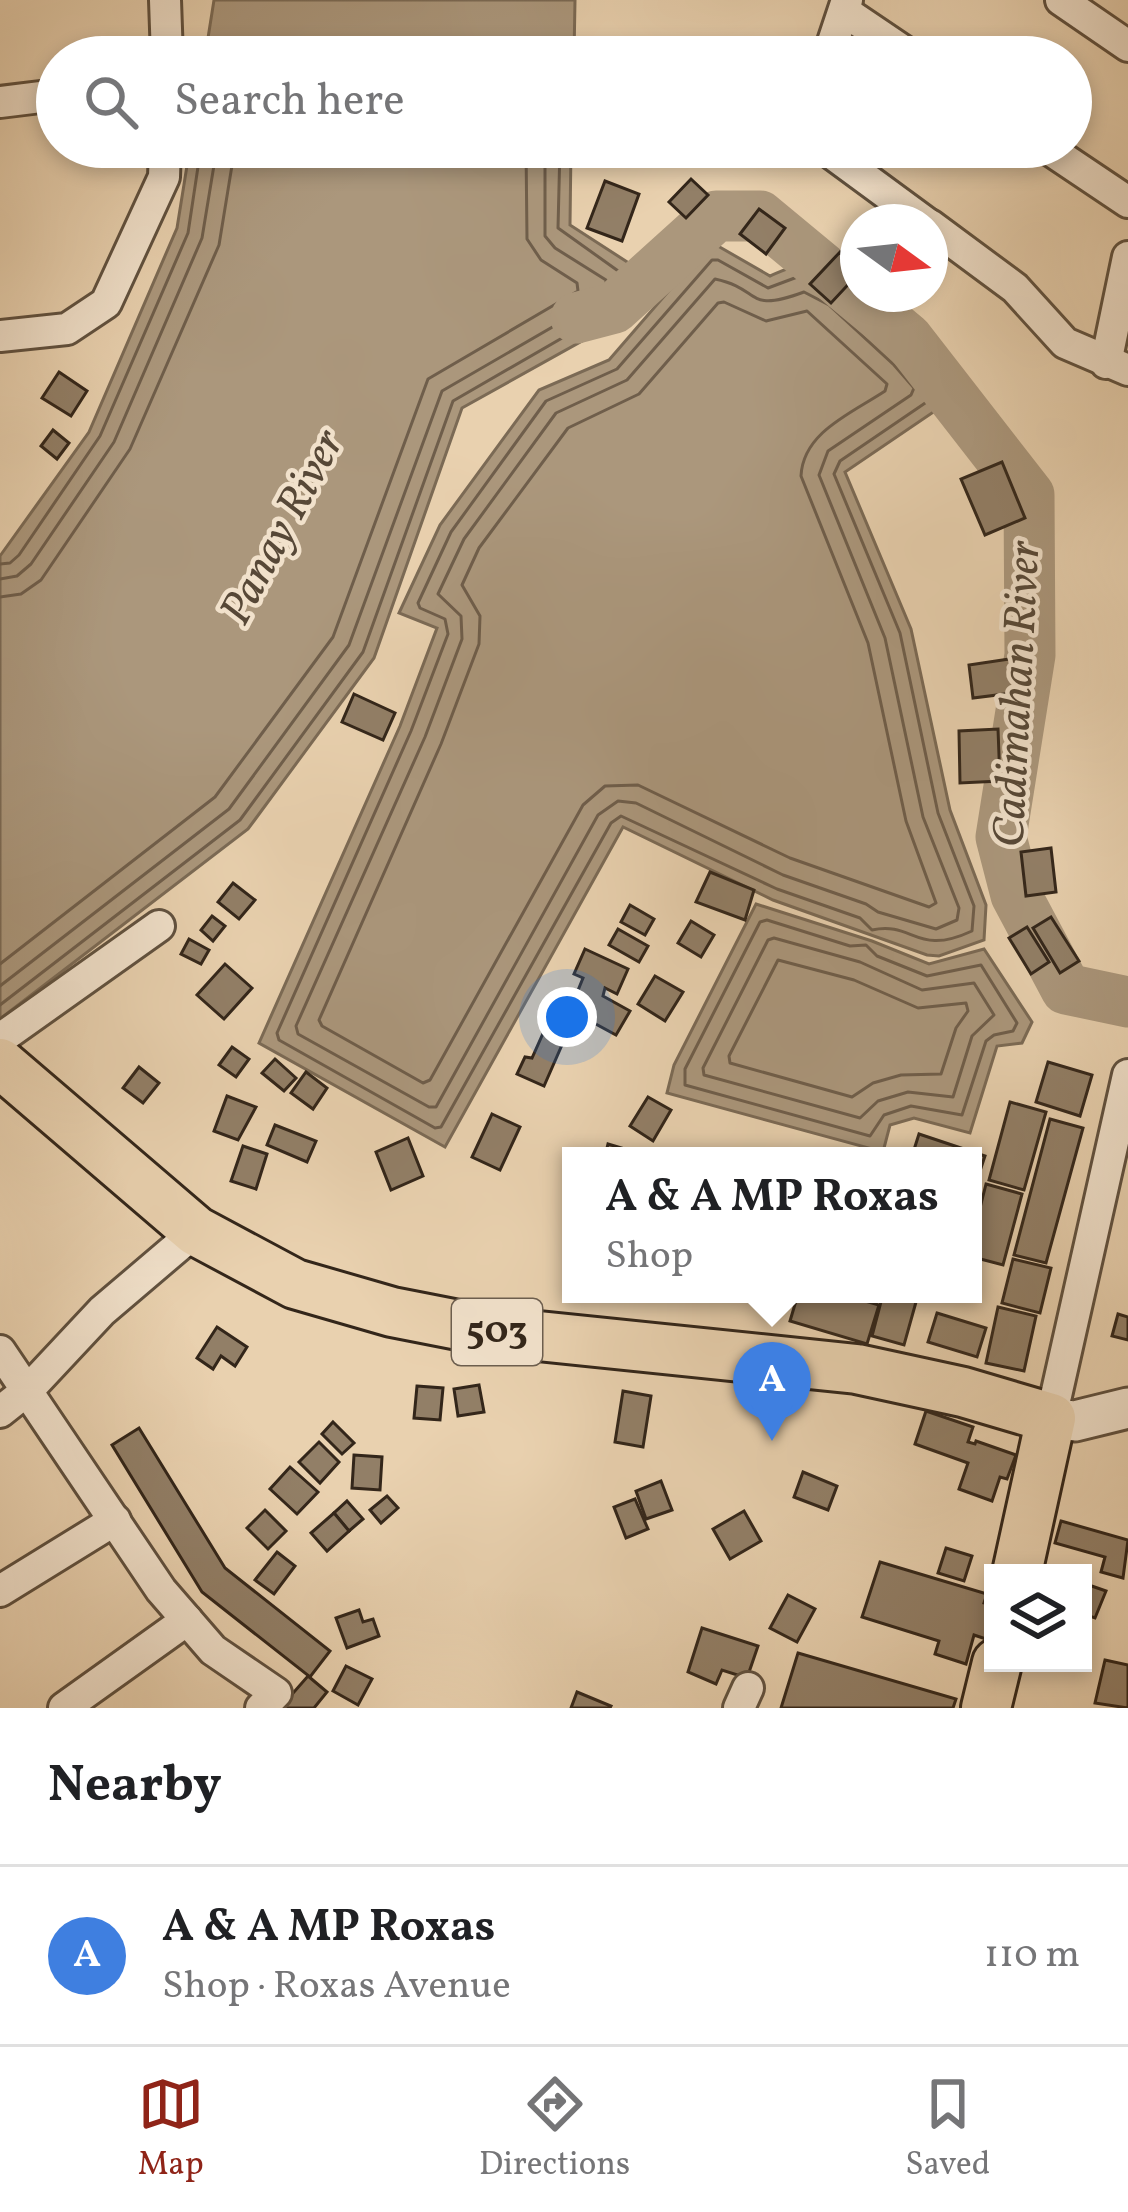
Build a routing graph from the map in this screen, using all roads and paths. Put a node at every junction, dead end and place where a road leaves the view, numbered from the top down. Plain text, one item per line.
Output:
1 (165, 0) edge
2 (1061, 0) edge
3 (846, 6) edge
4 (166, 36) edge
5 (835, 36) edge
6 (885, 36) edge
7 (1128, 46) edge
8 (36, 97) edge
9 (0, 102) edge
10 (164, 168) edge
11 (852, 168) edge
12 (1077, 168) edge
13 (1128, 202) edge
14 (901, 204) edge
15 (948, 239) edge
16 (1128, 257) edge
17 (0, 336) edge
18 (1117, 366) edge
19 (159, 926) dead end
20 (0, 1039) edge
21 (0, 1063) edge
22 (1128, 1075) edge
23 (196, 1231) junction
24 (0, 1351) edge
25 (29, 1389) junction
26 (1128, 1408) edge
27 (0, 1412) edge
28 (1051, 1418) junction
29 (115, 1520) junction
30 (1020, 1564) edge
31 (0, 1592) edge
32 (187, 1620) junction
33 (995, 1672) edge
34 (64, 1708) edge
35 (262, 1708) edge
36 (986, 1708) edge

1 - 4 street
2 - 7 street
3 - 5 street
3 - 6 street
8 - 9 street
10 - 17 street
11 - 14 street
12 - 13 street
15 - 18 street
16 - 18 street
19 - 20 street
21 - 23 main road, 503
22 - 28 street
23 - 25 street
23 - 28 main road, 503
24 - 25 street
25 - 27 street
25 - 29 street
26 - 28 street
28 - 30 main road
29 - 31 street
29 - 32 street
32 - 34 street
32 - 35 street
33 - 36 main road

